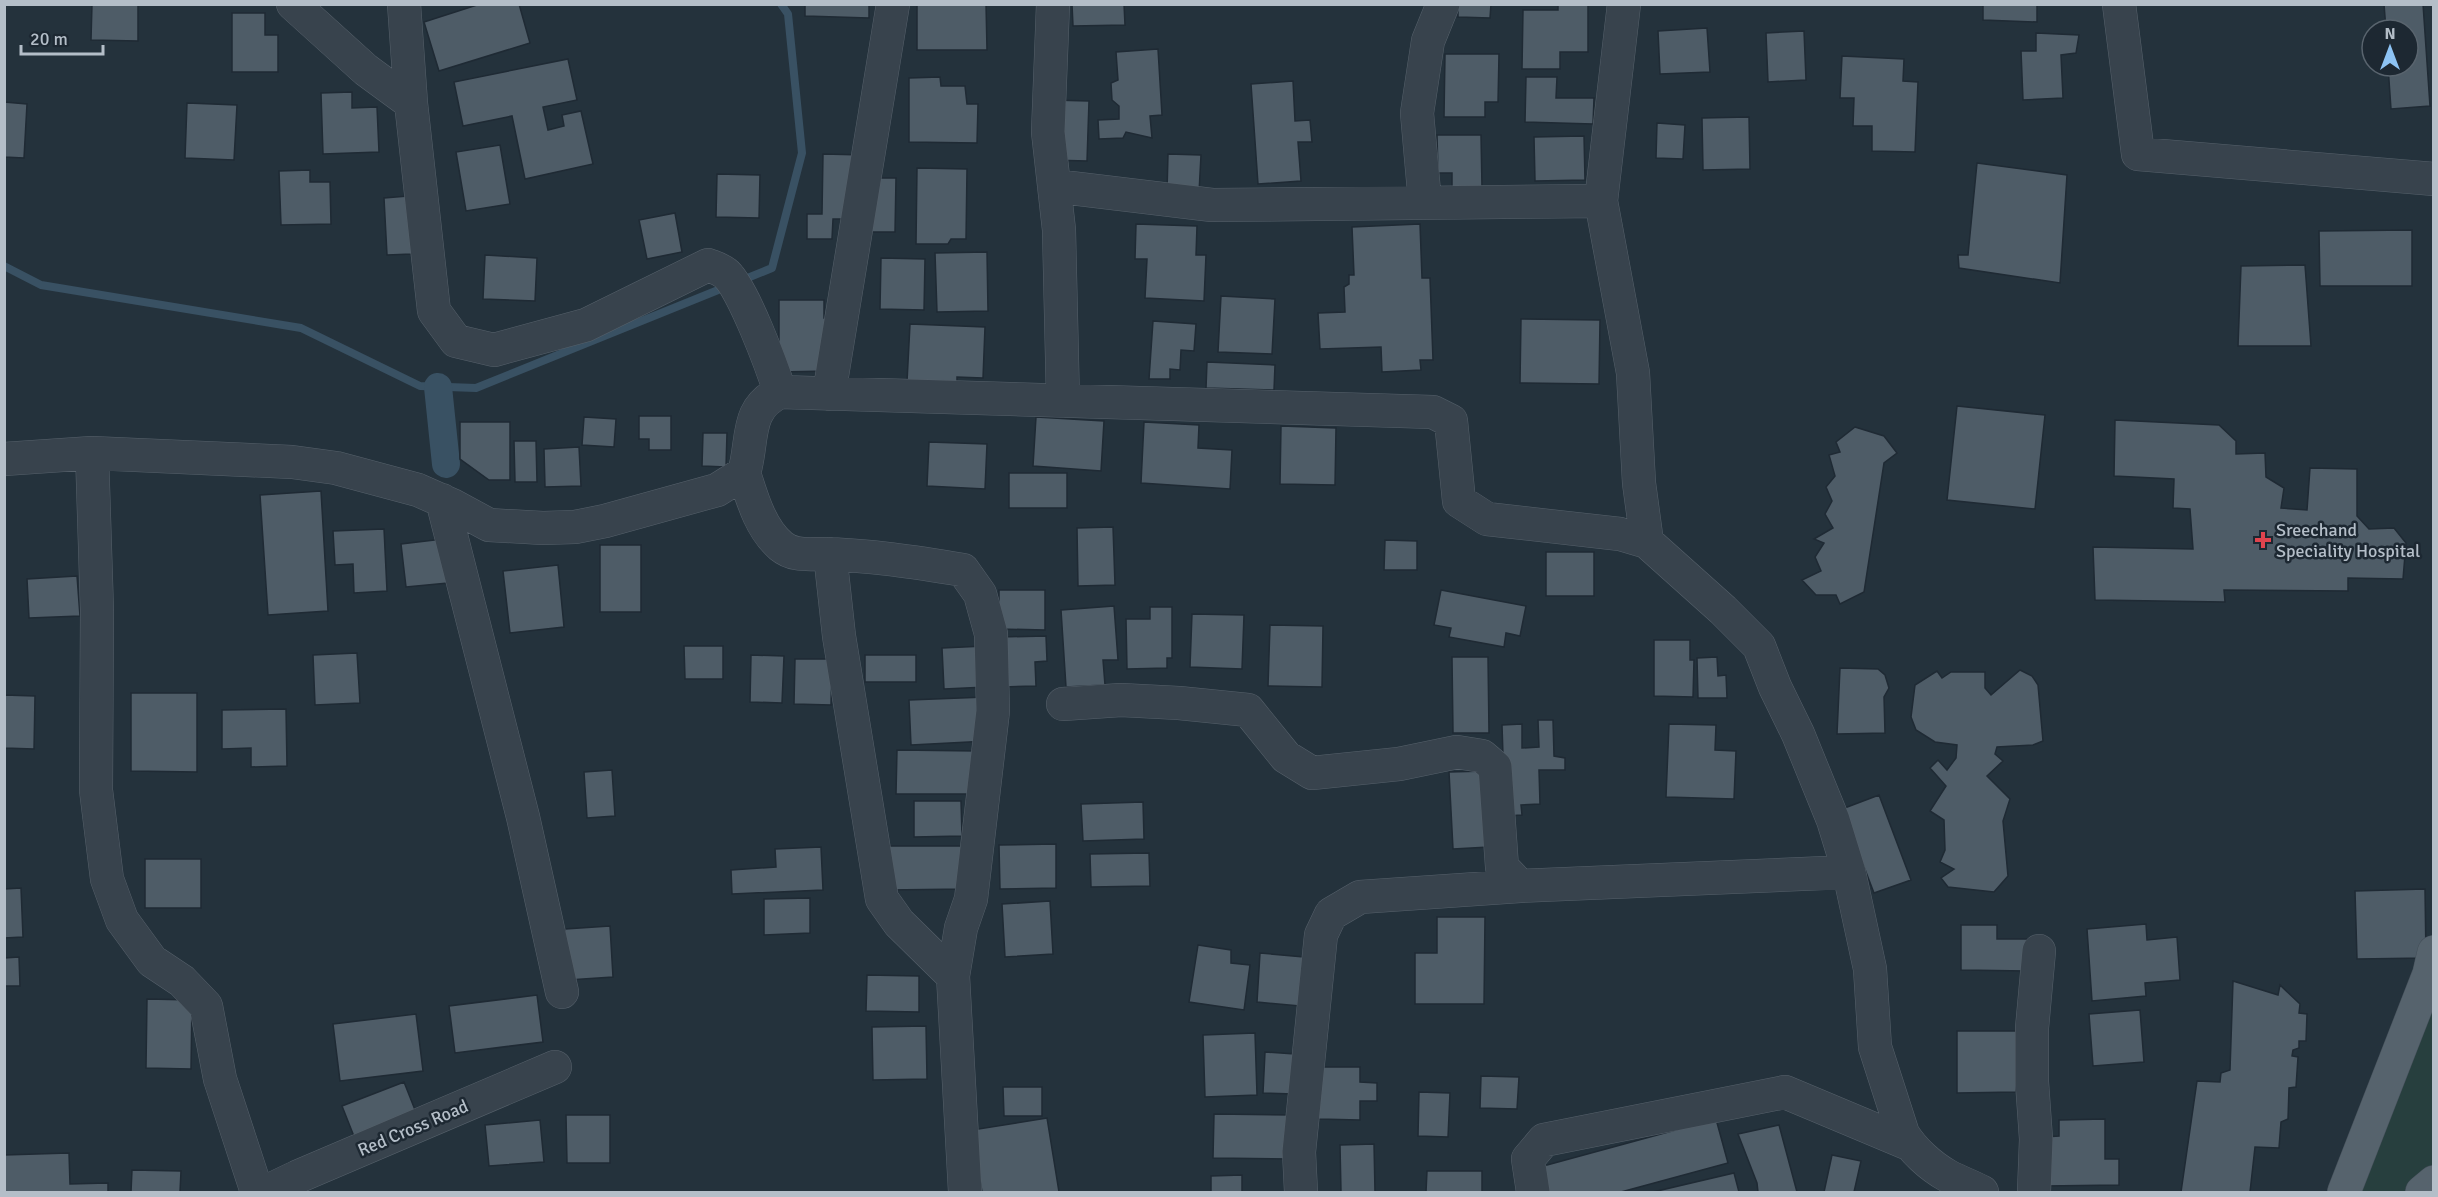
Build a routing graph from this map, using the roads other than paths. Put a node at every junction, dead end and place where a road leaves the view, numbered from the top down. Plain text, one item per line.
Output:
1 (293, 4) edge
2 (404, 4) edge
3 (893, 4) edge
4 (1053, 4) edge
5 (1443, 4) edge
6 (1624, 4) edge
7 (2118, 4) edge
8 (411, 103) junction
9 (2433, 179) edge
10 (1054, 186) junction
11 (1601, 201) junction
12 (1425, 203) junction
13 (780, 392) junction
14 (829, 394) junction
15 (1063, 401) junction
16 (92, 453) junction
17 (4, 459) edge
18 (744, 473) junction
19 (442, 500) junction
20 (1647, 542) junction
21 (830, 554) junction
22 (1063, 704) dead end
23 (1848, 872) junction
24 (1520, 886) junction
25 (2039, 951) dead end
26 (2433, 952) edge
27 (953, 976) junction
28 (562, 992) dead end
29 (555, 1067) dead end
30 (1909, 1144) junction
31 (2433, 1182) edge
32 (257, 1192) edge
33 (275, 1192) edge
34 (965, 1192) edge
35 (1301, 1192) edge
36 (1533, 1192) edge
37 (1982, 1192) edge
38 (2034, 1192) edge
39 (2344, 1192) edge
40 (2422, 1192) edge

1 - 8 street
2 - 8 street
3 - 14 street
4 - 10 street
5 - 12 street
6 - 11 street
7 - 9 street
8 - 13 street
10 - 12 street
10 - 15 street
11 - 12 street
11 - 20 street
13 - 14 street
13 - 18 street
14 - 15 street
15 - 20 street
16 - 17 street
16 - 19 street
16 - 32 street
18 - 19 street
18 - 21 street
19 - 28 street
20 - 23 street
21 - 27 street
21 - 27 street
22 - 24 street
23 - 24 street
23 - 30 street
24 - 35 street
25 - 38 street
26 - 39 main road
27 - 34 street
29 - 33 street, Red Cross Road
30 - 36 street
30 - 37 street
31 - 40 main road

